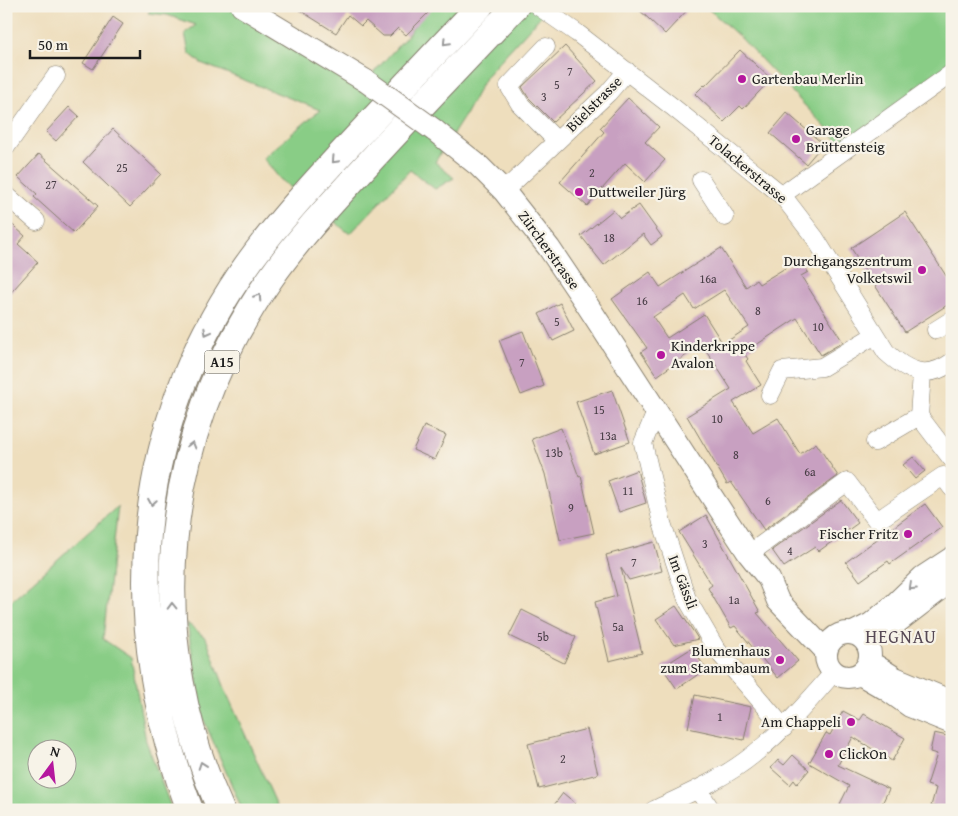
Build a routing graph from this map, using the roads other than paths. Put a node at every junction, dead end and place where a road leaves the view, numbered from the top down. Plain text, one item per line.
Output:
1 (242, 6) edge
2 (480, 6) edge
3 (516, 6) edge
4 (538, 6) edge
5 (546, 47) dead end
6 (626, 71) junction
7 (952, 73) edge
8 (56, 76) dead end
9 (557, 141) junction
10 (6, 147) edge
11 (701, 180) dead end
12 (504, 192) junction
13 (6, 195) edge
14 (782, 195) junction
15 (724, 217) dead end
16 (36, 221) dead end
17 (952, 320) edge
18 (936, 330) dead end
19 (875, 335) junction
20 (952, 362) edge
21 (922, 373) junction
22 (770, 395) dead end
23 (656, 412) junction
24 (919, 416) junction
25 (875, 442) dead end
26 (951, 458) edge
27 (952, 488) edge
28 (750, 554) junction
29 (952, 558) edge
30 (952, 580) edge
31 (838, 648) junction
32 (867, 663) junction
33 (952, 702) edge
34 (952, 723) edge
35 (784, 728) junction
36 (698, 789) junction
37 (190, 810) edge
38 (220, 810) edge
39 (654, 810) edge
40 (711, 810) edge

1 - 12 main road, Zürcherstrasse, bridge
2 -> 37 highway, A15
38 -> 3 highway, A15
4 - 6 street, Büelstrasse
5 - 9 street
6 - 9 street, Büelstrasse
6 - 14 street, Tolackerstrasse
7 - 14 street
8 - 10 street
9 - 12 street, Büelstrasse
11 - 15 street
12 - 23 main road, Zürcherstrasse
13 - 16 street
14 - 19 street, Tolackerstrasse
17 - 18 street
19 - 21 street, Tolackerstrasse
19 - 22 street
20 - 21 street
21 - 24 street
23 - 28 main road, Zürcherstrasse
23 - 35 street, Im Gässli
24 - 25 street
24 - 26 street
27 - 28 street
28 - 31 main road, Zürcherstrasse
29 -> 31 main road
30 - 32 main road
31 - 32 main road
31 - 32 main road
31 - 35 street
32 - 33 main road
32 - 34 main road
35 - 36 street
36 - 39 street
36 - 40 street

